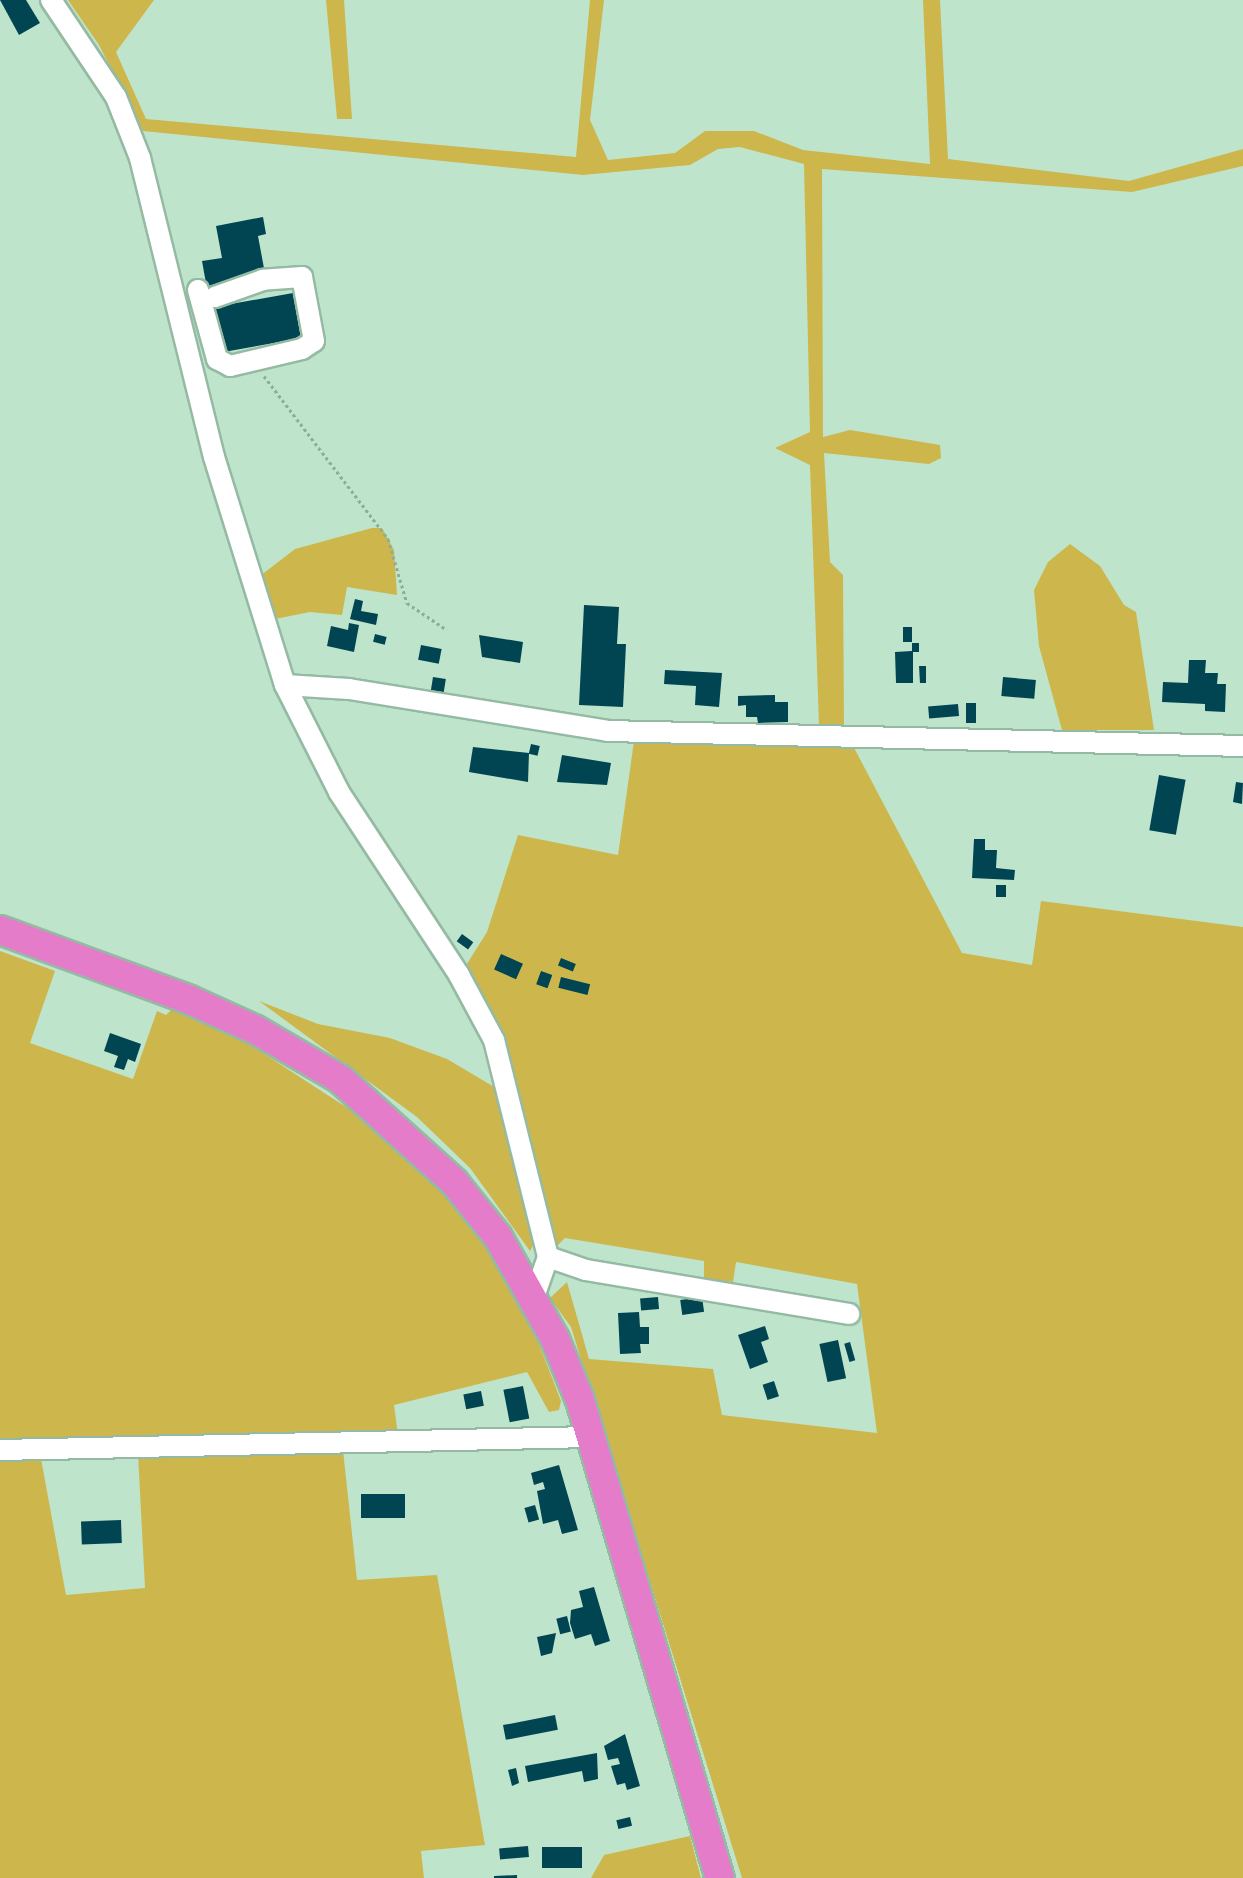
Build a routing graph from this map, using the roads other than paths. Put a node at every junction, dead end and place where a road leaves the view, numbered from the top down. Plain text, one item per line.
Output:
1 (51, 0) edge
2 (204, 316) junction
3 (181, 327) junction
4 (285, 686) junction
5 (1243, 746) edge
6 (0, 930) edge
7 (548, 1257) junction
8 (534, 1298) junction
9 (849, 1314) dead end
10 (592, 1437) junction
11 (0, 1450) edge
12 (720, 1878) edge

1 - 3 street
2 - 2 street
2 - 3 street
3 - 4 street
4 - 5 street
4 - 7 street
6 - 8 highway
7 - 8 street
7 - 9 street
8 - 10 highway
10 - 11 street
10 - 12 highway

